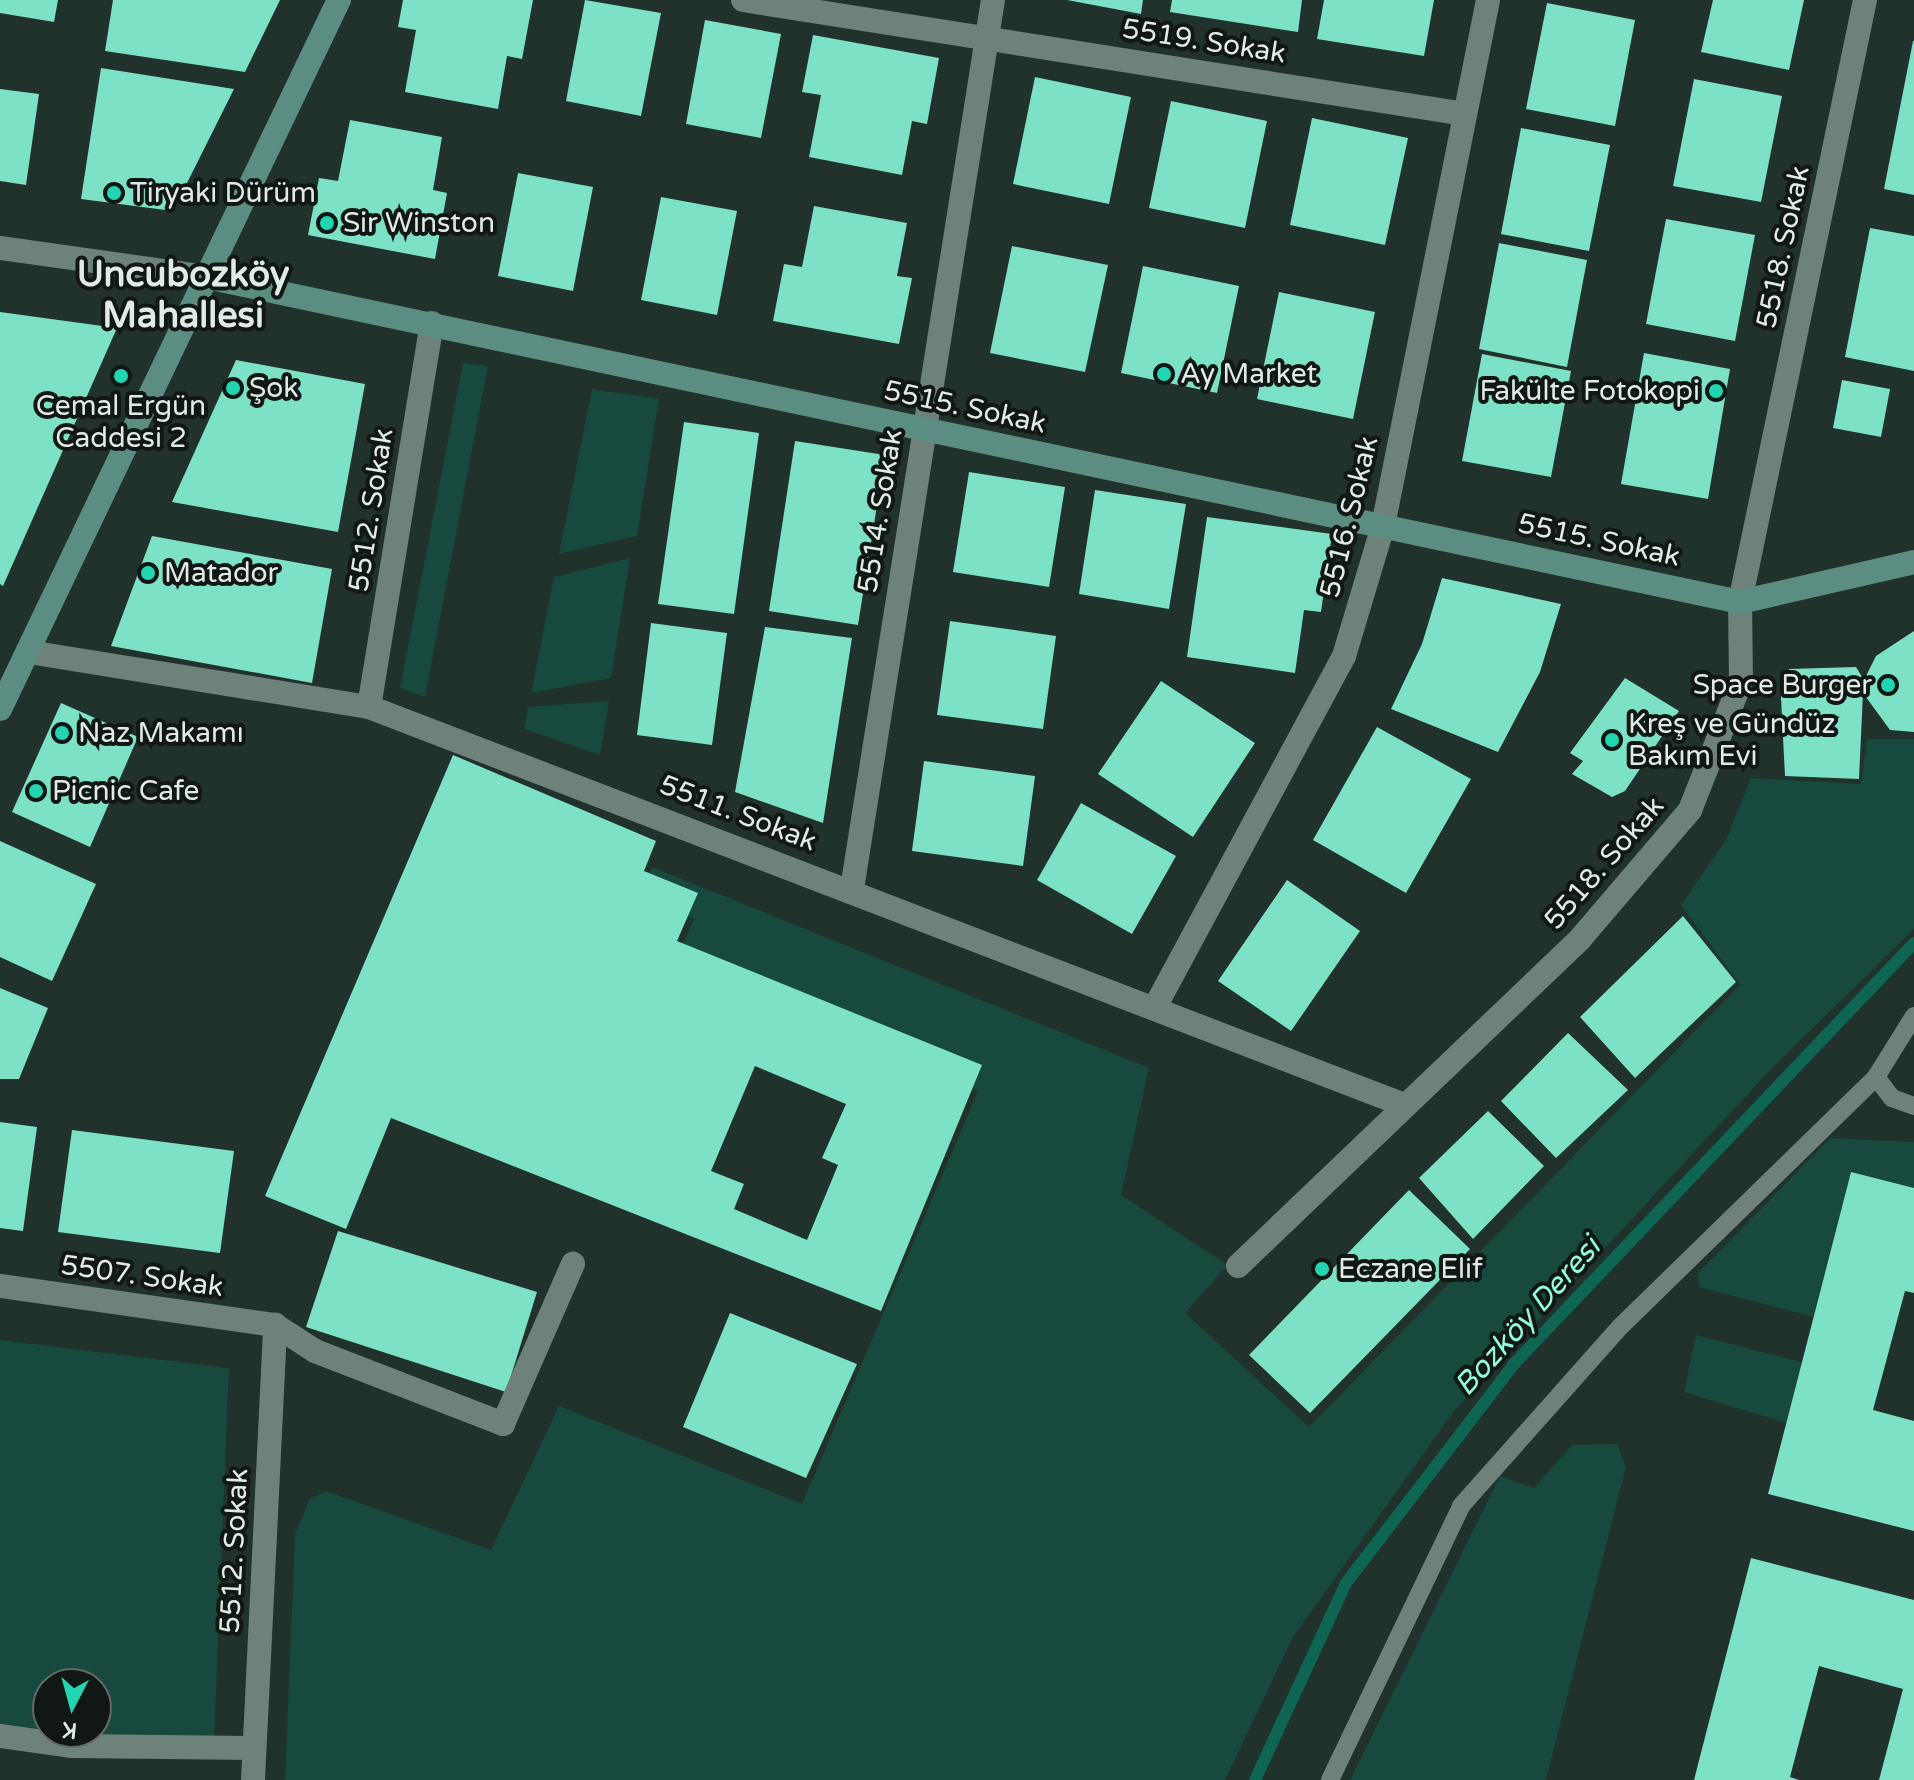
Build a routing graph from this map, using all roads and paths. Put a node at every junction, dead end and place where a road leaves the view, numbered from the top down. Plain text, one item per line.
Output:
1 (339, 0) edge
2 (743, 0) edge
3 (993, 0) edge
4 (1488, 0) edge
5 (1865, 0) edge
6 (987, 37) junction
7 (1464, 114) junction
8 (0, 248) edge
9 (206, 277) junction
10 (432, 323) junction
11 (924, 429) junction
12 (1383, 526) junction
13 (1914, 562) edge
14 (1740, 602) junction
15 (29, 652) junction
16 (369, 707) junction
17 (0, 709) edge
18 (852, 889) junction
19 (1155, 1007) junction
20 (1914, 1016) edge
21 (1876, 1077) junction
22 (1404, 1105) junction
23 (1914, 1106) edge
24 (573, 1264) dead end
25 (1238, 1266) dead end
26 (0, 1286) edge
27 (275, 1325) junction
28 (0, 1736) edge
29 (254, 1748) junction
30 (253, 1780) edge
31 (1330, 1780) edge

1 - 9 street
2 - 6 street, 5519. Sokak
3 - 6 street, 5514. Sokak
4 - 7 street, 5516. Sokak
5 - 14 street, 5518. Sokak
6 - 7 street, 5519. Sokak
6 - 11 street, 5514. Sokak
7 - 12 street, 5516. Sokak
8 - 9 street, 5515. Sokak
9 - 10 street, 5515. Sokak
9 - 15 street
10 - 11 street, 5515. Sokak
10 - 16 street, 5512. Sokak
11 - 12 street, 5515. Sokak
11 - 18 street, 5514. Sokak
12 - 14 street, 5515. Sokak
12 - 19 street, 5516. Sokak
13 - 14 street, 5515. Sokak
14 - 22 street, 5518. Sokak
15 - 16 street, 5511. Sokak
15 - 17 street
16 - 18 street, 5511. Sokak
18 - 19 street, 5511. Sokak
19 - 22 street, 5511. Sokak
20 - 21 lane
21 - 23 lane
21 - 31 lane
22 - 25 street, 5518. Sokak
24 - 27 street
26 - 27 street, 5507. Sokak
27 - 29 street, 5512. Sokak
28 - 29 street
29 - 30 street, 5512. Sokak

